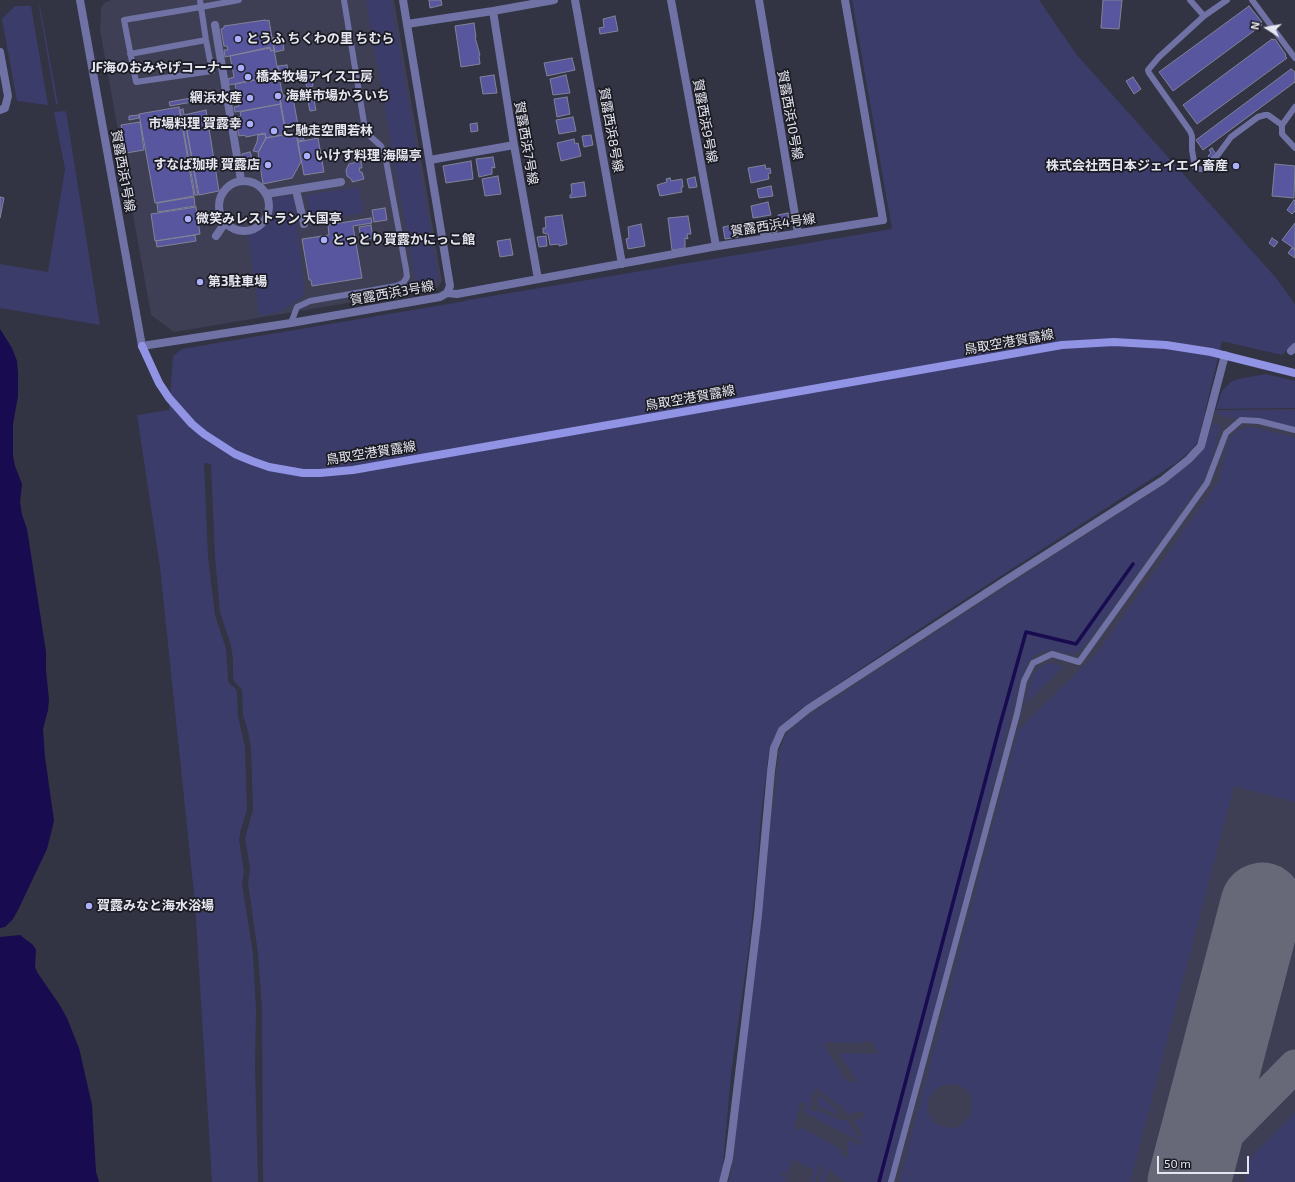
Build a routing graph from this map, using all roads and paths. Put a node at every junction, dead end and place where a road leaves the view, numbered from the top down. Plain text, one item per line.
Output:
1 (80, 0) edge
2 (200, 0) edge
3 (239, 0) edge
4 (344, 0) edge
5 (403, 0) edge
6 (554, 0) edge
7 (575, 0) edge
8 (671, 0) edge
9 (759, 0) edge
10 (845, 0) edge
11 (1190, 0) edge
12 (1227, 0) edge
13 (1252, 0) edge
14 (201, 7) junction
15 (493, 11) junction
16 (1204, 16) junction
17 (408, 24) junction
18 (215, 25) dead end
19 (206, 40) junction
20 (0, 52) edge
21 (130, 54) junction
22 (1295, 58) edge
23 (1295, 107) edge
24 (0, 110) edge
25 (1282, 125) junction
26 (514, 146) junction
27 (1295, 148) edge
28 (430, 160) junction
29 (241, 180) junction
30 (341, 182) dead end
31 (296, 190) junction
32 (266, 194) junction
33 (225, 223) junction
34 (304, 224) dead end
35 (798, 233) junction
36 (216, 236) dead end
37 (716, 246) junction
38 (622, 264) junction
39 (538, 279) junction
40 (447, 293) junction
41 (291, 323) junction
42 (142, 346) junction
43 (1225, 355) junction
44 (1295, 373) edge
45 (1295, 430) edge
46 (723, 1182) edge
47 (891, 1182) edge

1 - 42 street, 賀露西浜1号線
2 - 14 lane
3 - 14 lane
4 - 41 lane
5 - 17 street, 賀露西浜3号線
6 - 15 street
7 - 38 street, 賀露西浜8号線
8 - 37 street, 賀露西浜9号線
9 - 35 street, 賀露西浜10号線
10 - 35 street, 賀露西浜4号線
11 - 16 lane
12 - 16 lane
13 - 22 lane
14 - 19 lane
14 - 21 lane
15 - 17 street
15 - 26 street, 賀露西浜7号線
16 - 25 lane
17 - 28 street, 賀露西浜3号線
18 - 29 street
19 - 21 lane
19 - 21 lane
20 - 24 street
23 - 25 lane
25 - 27 lane
26 - 28 street
26 - 39 street, 賀露西浜7号線
28 - 40 street, 賀露西浜3号線
29 - 32 street
29 - 33 street
30 - 31 street
31 - 32 street
31 - 34 street
32 - 33 street
33 - 36 street
35 - 37 street, 賀露西浜4号線
37 - 38 street, 賀露西浜4号線
38 - 39 street, 賀露西浜4号線
39 - 40 street, 賀露西浜4号線
40 - 41 street, 賀露西浜3号線
41 - 42 street, 賀露西浜3号線
42 - 43 main road, 鳥取空港賀露線
43 - 44 main road, 鳥取空港賀露線
43 - 46 street
45 - 47 lane

